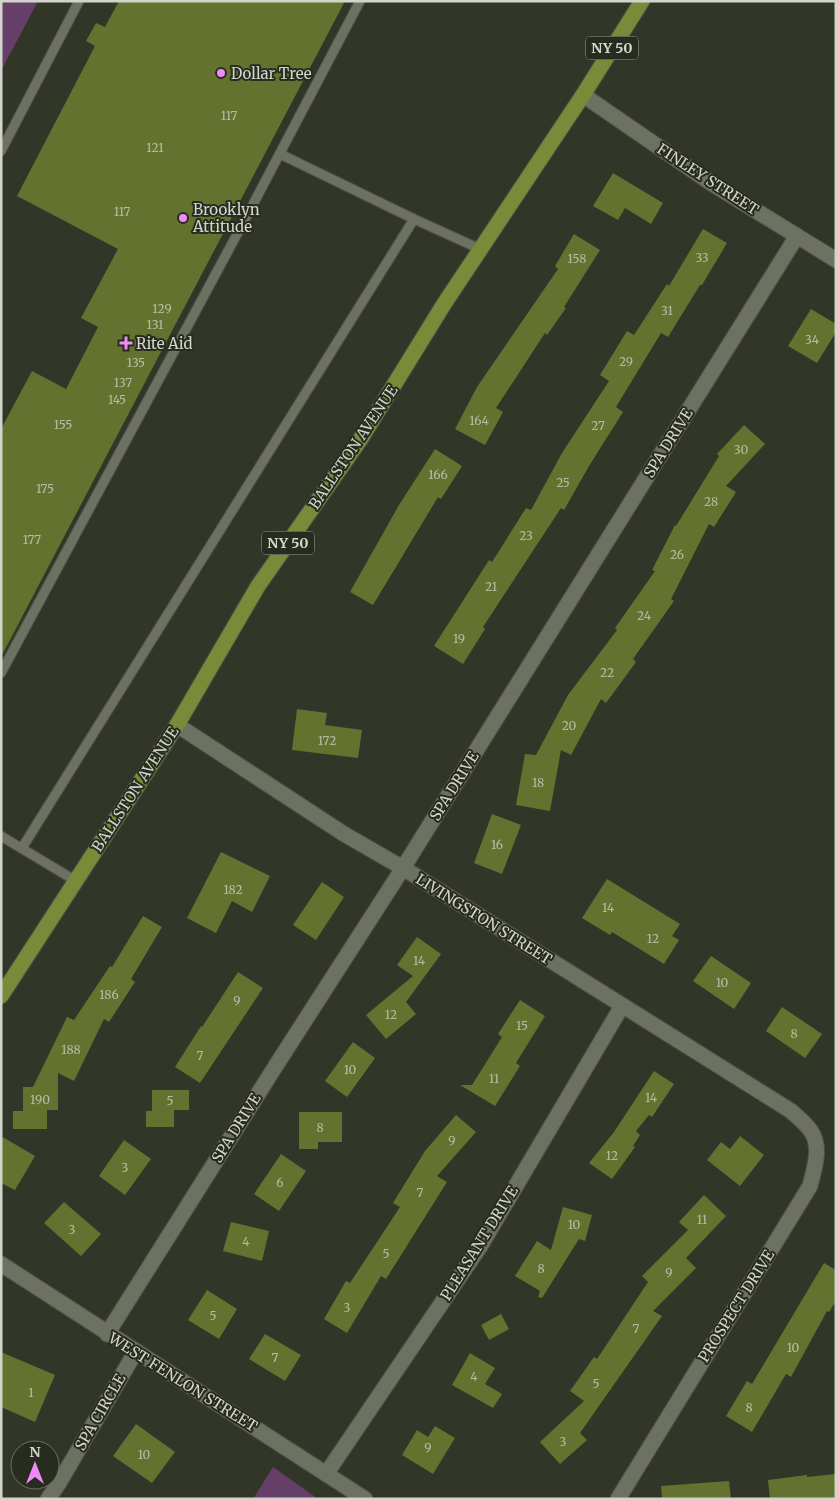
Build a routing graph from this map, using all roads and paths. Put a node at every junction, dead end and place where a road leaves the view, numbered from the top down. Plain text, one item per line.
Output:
1 (79, 1) edge
2 (360, 1) edge
3 (642, 1) edge
4 (583, 96) junction
5 (1, 151) edge
6 (280, 154) junction
7 (414, 219) junction
8 (797, 236) junction
9 (480, 249) junction
10 (836, 260) edge
11 (1, 674) edge
12 (177, 725) junction
13 (1, 836) edge
14 (22, 848) junction
15 (403, 868) junction
16 (76, 881) junction
17 (1, 996) edge
18 (622, 1006) junction
19 (791, 1111) joint
20 (1, 1264) edge
21 (106, 1334) junction
22 (136, 1351) junction
23 (326, 1474) junction
24 (48, 1499) edge
25 (365, 1499) edge
26 (618, 1499) edge

1 - 5 lane
2 - 6 lane
3 - 4 highway, BALLSTON AVENUE / NY 50
4 - 8 street, FINLEY STREET
4 - 9 highway, BALLSTON AVENUE / NY 50
6 - 7 lane
6 - 11 lane
7 - 9 lane
7 - 14 lane
8 - 10 street, FINLEY STREET
8 - 15 street, SPA DRIVE
9 - 12 highway, BALLSTON AVENUE / NY 50
12 - 15 street, LIVINGSTON STREET
12 - 16 highway, BALLSTON AVENUE / NY 50
13 - 14 lane
14 - 16 lane
15 - 18 street, LIVINGSTON STREET
15 - 21 street, SPA DRIVE
16 - 17 highway, BALLSTON AVENUE / NY 50
18 - 19 street, LIVINGSTON STREET
18 - 23 street, PLEASANT DRIVE
19 - 26 street, PROSPECT DRIVE
20 - 21 street, WEST FENLON STREET
21 - 22 street, WEST FENLON STREET
22 - 23 street, WEST FENLON STREET
22 - 24 street, SPA CIRCLE
23 - 25 street, WEST FENLON STREET

